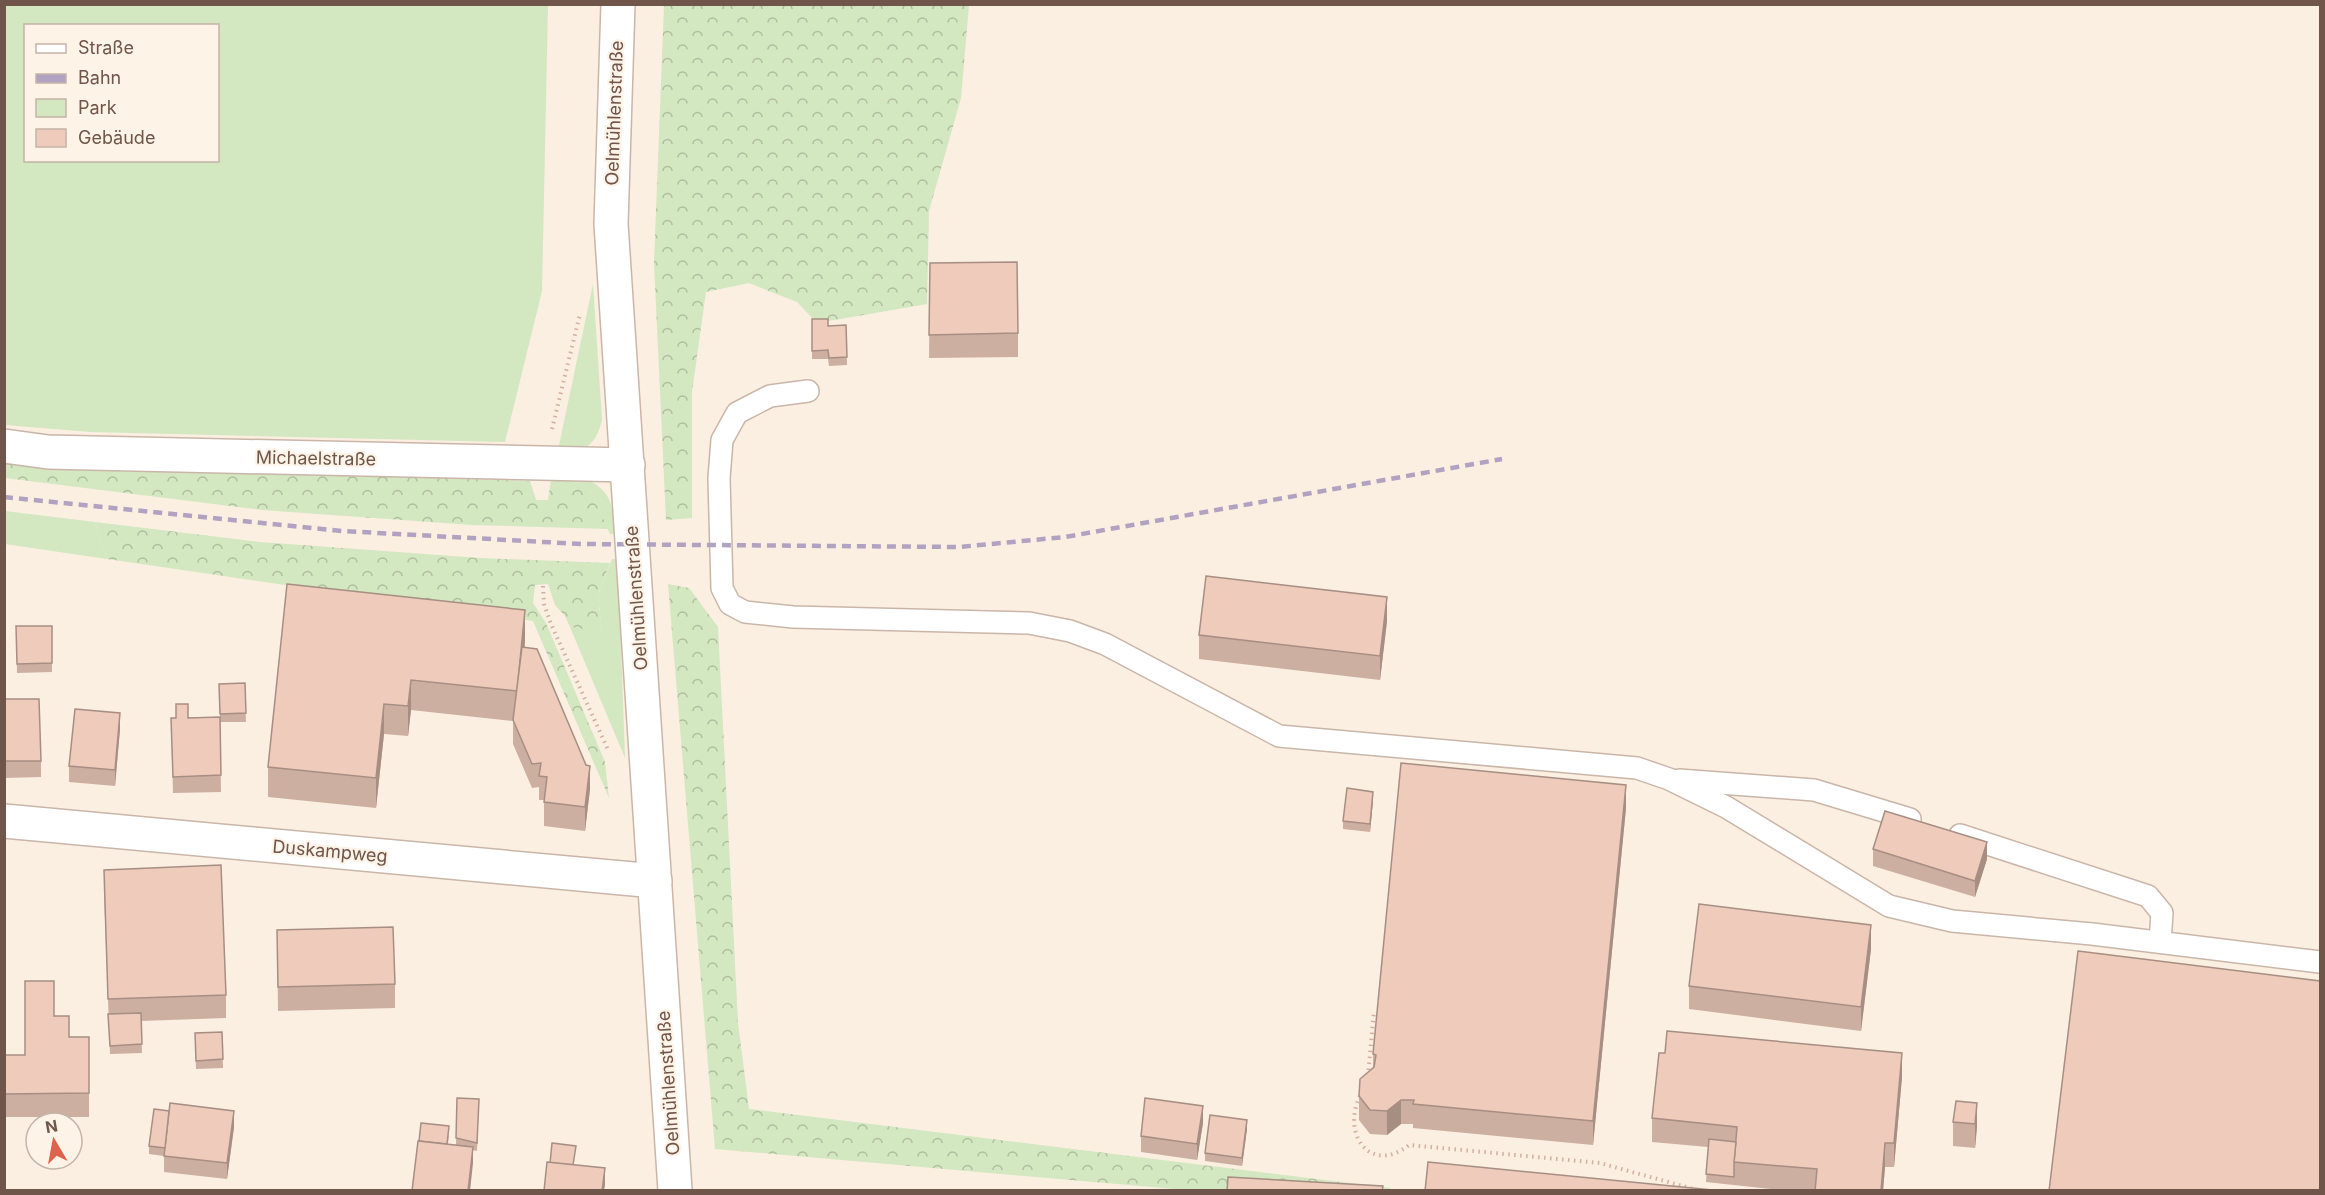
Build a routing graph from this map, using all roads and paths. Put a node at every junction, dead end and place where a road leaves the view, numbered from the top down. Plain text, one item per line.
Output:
1 (618, 4) edge
2 (808, 391) dead end
3 (4, 446) edge
4 (628, 465) junction
5 (1669, 779) junction
6 (4, 821) edge
7 (655, 881) junction
8 (2160, 942) junction
9 (2320, 962) edge
10 (1374, 1011) dead end
11 (675, 1191) edge
12 (1697, 1191) edge

1 - 4 street, Oelmühlenstraße
2 - 5 lane
3 - 4 street, Michaelstraße
4 - 7 street, Oelmühlenstraße
5 - 8 lane
5 - 8 lane
6 - 7 street, Duskampweg
7 - 11 street, Oelmühlenstraße
8 - 9 lane
10 - 12 path

